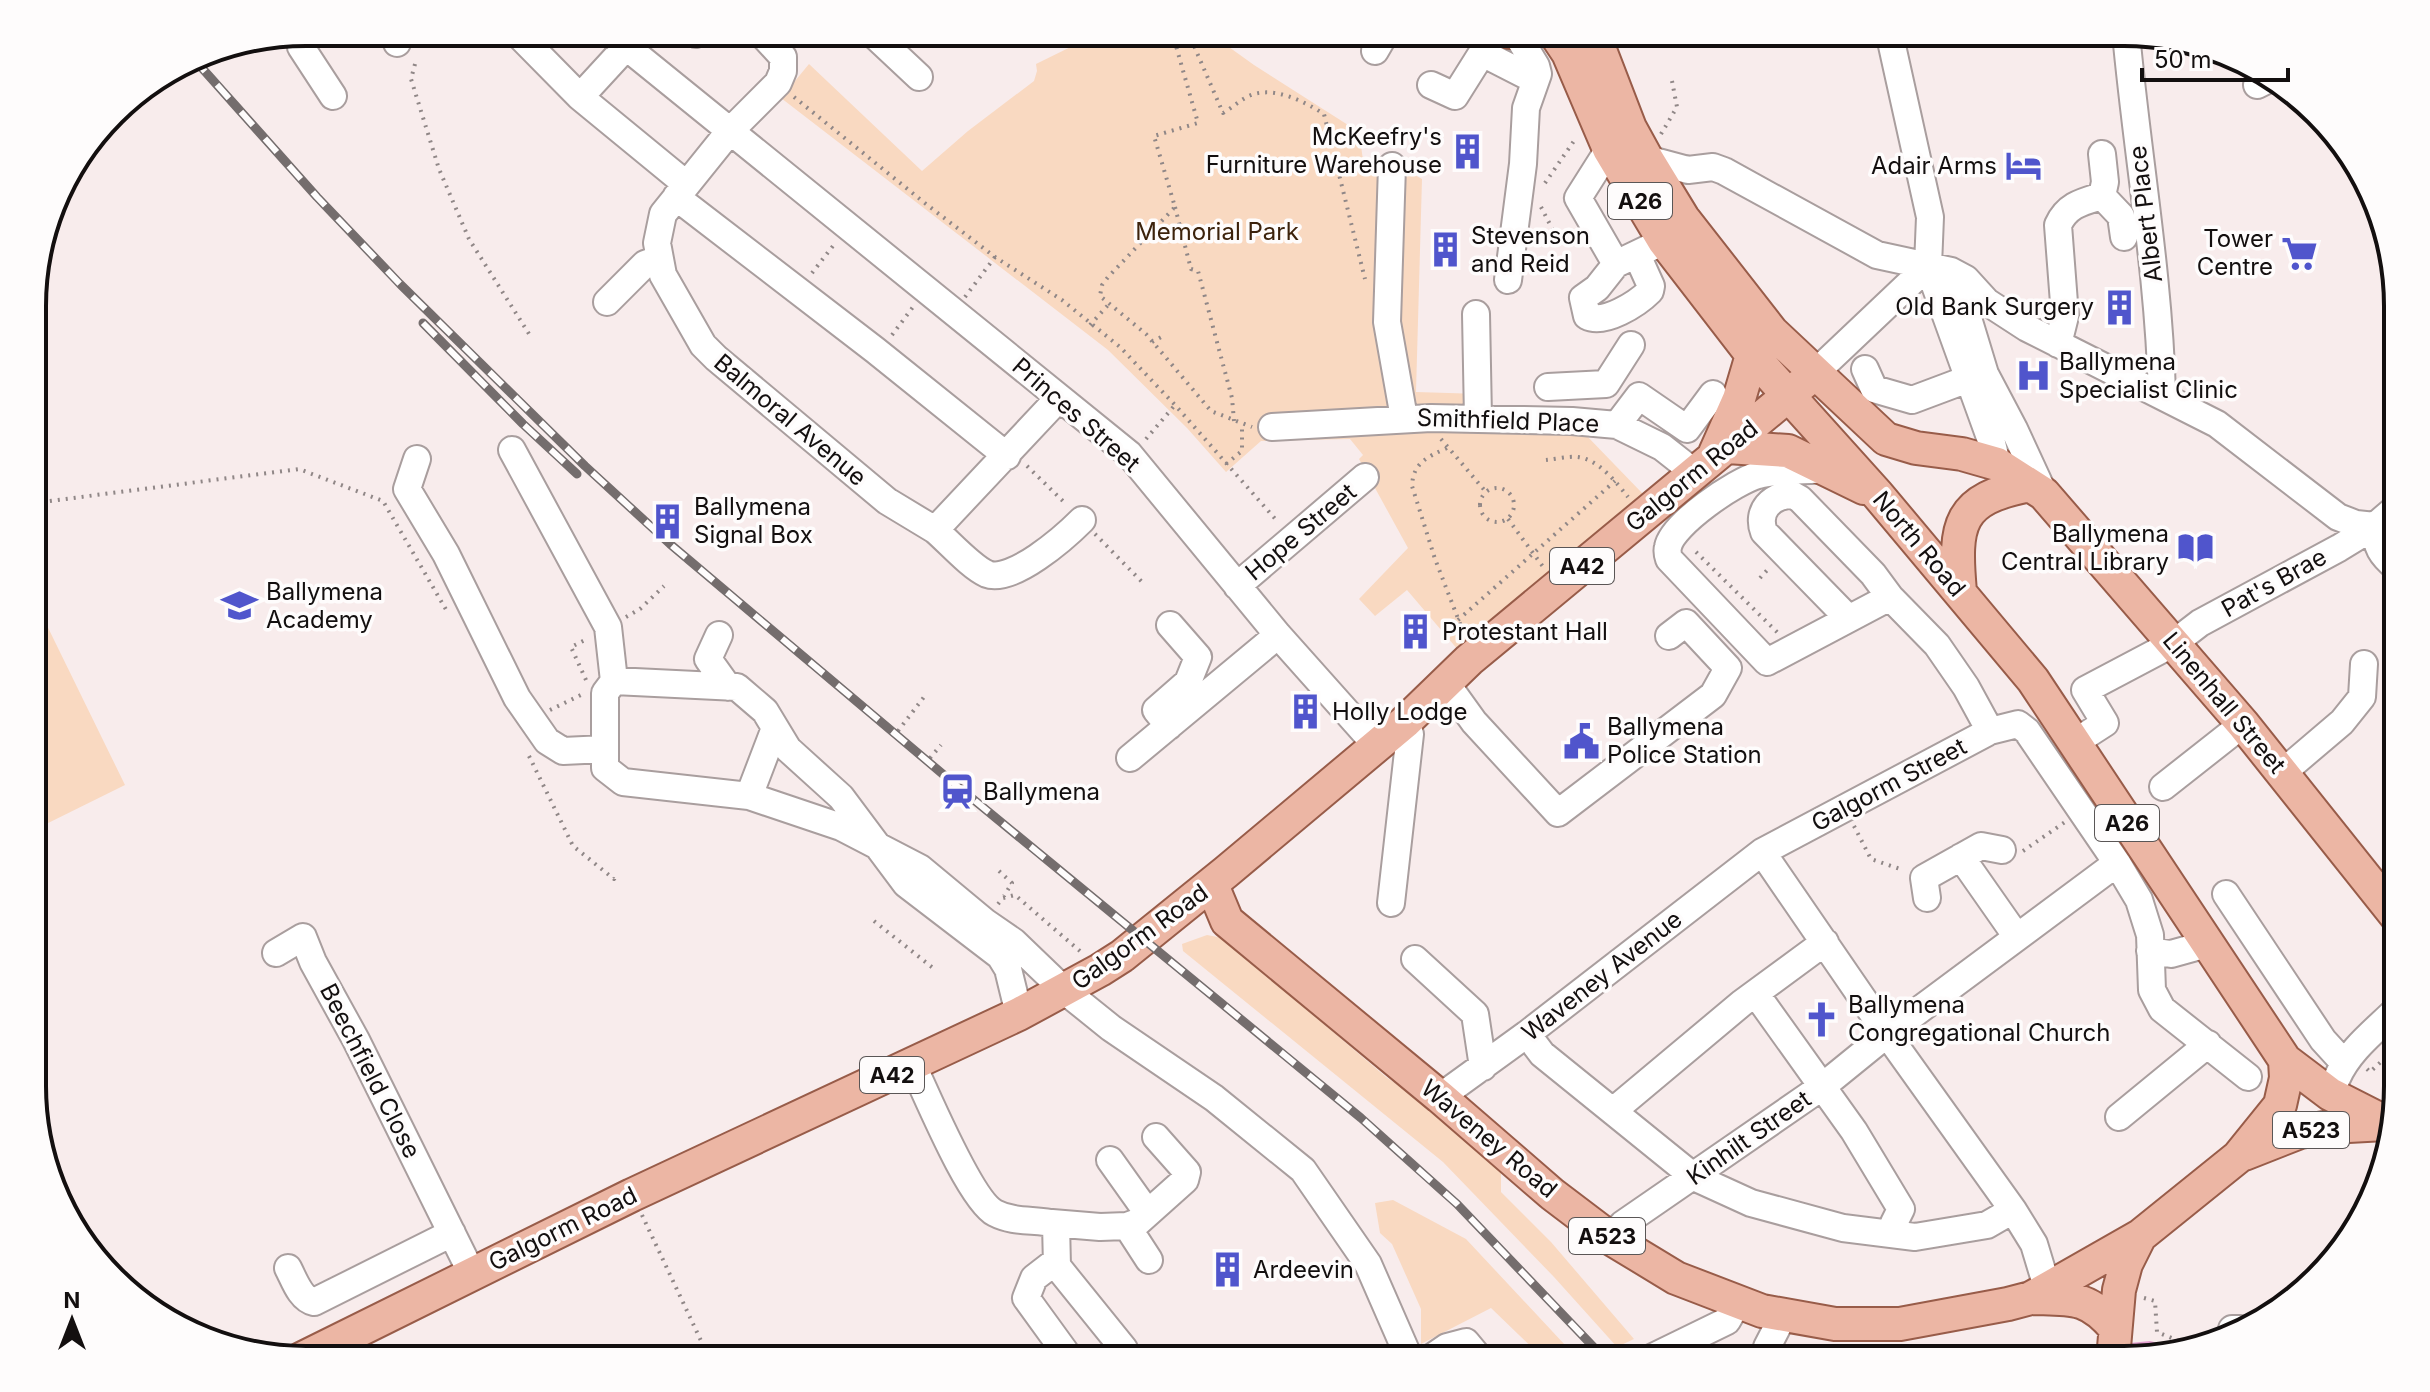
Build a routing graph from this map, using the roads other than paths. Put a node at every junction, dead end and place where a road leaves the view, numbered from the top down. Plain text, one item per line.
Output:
1 (301, 46) edge
2 (530, 46) edge
3 (613, 46) edge
4 (625, 46) edge
5 (773, 46) edge
6 (886, 46) edge
7 (1484, 46) edge
8 (1491, 46) edge
9 (1524, 46) edge
10 (1563, 46) edge
11 (1598, 46) edge
12 (1892, 46) edge
13 (2127, 46) edge
14 (919, 77) dead end
15 (1535, 80) junction
16 (1431, 85) dead end
17 (333, 96) dead end
18 (580, 97) junction
19 (729, 132) junction
20 (1609, 149) junction
21 (2102, 154) dead end
22 (1647, 159) junction
23 (1392, 166) dead end
24 (681, 191) junction
25 (2102, 196) junction
26 (2151, 233) junction
27 (1639, 253) junction
28 (659, 259) junction
29 (1928, 266) junction
30 (1508, 280) dead end
31 (607, 302) dead end
32 (1889, 303) junction
33 (1943, 310) junction
34 (1476, 314) dead end
35 (2027, 328) junction
36 (2058, 344) junction
37 (1631, 345) dead end
38 (1976, 346) junction
39 (1752, 355) junction
40 (1865, 369) dead end
41 (1814, 374) junction
42 (1968, 379) junction
43 (1713, 394) dead end
44 (2162, 395) junction
45 (1789, 396) junction
46 (1059, 398) junction
47 (1404, 418) junction
48 (1478, 418) junction
49 (1572, 421) junction
50 (1617, 425) junction
51 (1272, 427) road end
52 (512, 450) dead end
53 (1007, 456) junction
54 (417, 459) dead end
55 (1712, 459) junction
56 (1997, 464) junction
57 (1826, 469) junction
58 (1365, 477) dead end
59 (2037, 489) junction
60 (1878, 495) junction
61 (2383, 519) edge
62 (1082, 520) dead end
63 (2375, 526) junction
64 (935, 530) junction
65 (2383, 556) edge
66 (1237, 586) junction
67 (1960, 592) junction
68 (1890, 597) junction
69 (1848, 618) junction
70 (1170, 625) dead end
71 (719, 635) dead end
72 (1278, 635) junction
73 (1669, 636) dead end
74 (2174, 643) junction
75 (2364, 664) dead end
76 (614, 681) junction
77 (1446, 683) junction
78 (728, 687) junction
79 (1405, 722) junction
80 (2243, 724) junction
81 (1169, 726) junction
82 (775, 728) junction
83 (1990, 731) junction
84 (2074, 743) junction
85 (1377, 746) junction
86 (605, 749) junction
87 (1130, 758) dead end
88 (2282, 773) junction
89 (2163, 787) dead end
90 (749, 796) junction
91 (882, 850) junction
92 (1762, 852) junction
93 (2011, 852) road end
94 (1961, 857) junction
95 (2117, 863) junction
96 (1212, 885) junction
97 (1925, 888) road end
98 (2226, 894) dead end
99 (2383, 899) edge
100 (1391, 903) dead end
101 (1180, 911) junction
102 (1227, 921) junction
103 (2017, 937) junction
104 (1825, 942) junction
105 (2207, 944) junction
106 (2150, 951) junction
107 (276, 953) dead end
108 (1415, 959) dead end
109 (1065, 991) junction
110 (1756, 994) junction
111 (1019, 1014) junction
112 (2383, 1023) edge
113 (1527, 1034) junction
114 (1887, 1034) junction
115 (2208, 1044) junction
116 (2285, 1060) junction
117 (2344, 1063) junction
118 (913, 1066) junction
119 (1483, 1067) junction
120 (2248, 1077) dead end
121 (1823, 1086) junction
122 (2330, 1094) junction
123 (1440, 1097) junction
124 (1613, 1111) junction
125 (2119, 1117) dead end
126 (2382, 1120) edge
127 (2381, 1124) edge
128 (1156, 1137) dead end
129 (2238, 1157) junction
130 (1110, 1160) dead end
131 (1694, 1177) junction
132 (2013, 1210) junction
133 (1137, 1219) junction
134 (1052, 1223) junction
135 (452, 1233) junction
136 (1893, 1234) junction
137 (2140, 1236) junction
138 (1610, 1238) junction
139 (1149, 1260) dead end
140 (1056, 1261) junction
141 (288, 1268) dead end
142 (472, 1274) junction
143 (2039, 1293) junction
144 (1738, 1302) junction
145 (1783, 1316) junction
146 (2114, 1343) edge
147 (1404, 1345) edge
148 (1677, 1345) edge
149 (1768, 1345) edge
150 (327, 1346) edge
151 (1061, 1346) edge
152 (1113, 1346) edge

1 - 17 street
2 - 18 street
3 - 18 street
4 - 19 street, Princes Street
5 - 19 street, Balmoral Avenue
6 - 14 street
7 - 16 street
8 - 15 street
9 - 15 street
10 - 20 main road, North Road / A26
11 - 22 main road, A26
12 - 29 street
13 - 26 street, Albert Place
15 - 30 street
18 - 24 street
19 - 24 street, Balmoral Avenue
19 - 46 street, Princes Street
20 - 27 main road, North Road / A26
20 - 27 street
21 - 25 street
22 - 29 street
22 - 41 main road, A26
23 - 47 street
24 - 28 street, Balmoral Avenue
24 - 53 street
25 - 26 street
25 - 36 street
26 - 44 street, Albert Place
27 - 39 main road, North Road / A26
28 - 31 street
28 - 64 street, Balmoral Avenue
29 - 32 street
29 - 33 street
29 - 35 street
29 - 38 street
32 - 33 street
32 - 41 street
33 - 42 street
34 - 48 street
35 - 36 street
35 - 38 street
36 - 44 street
37 - 49 street
38 - 59 street
39 - 45 main road, North Road / A26
39 - 55 main road
40 - 42 street
41 - 45 main road, A42
41 - 56 main road, A26
42 - 56 street
43 - 50 street
44 - 63 street
45 - 55 main road, Galgorm Road / A42
45 - 60 main road, North Road / A26
46 - 53 street
46 - 66 street, Princes Street
47 - 48 street, Smithfield Place
47 - 51 street, Smithfield Place
48 - 49 street, Smithfield Place
49 - 50 street, Smithfield Place
50 - 55 street, Smithfield Place
52 - 76 street
53 - 64 street
54 - 86 street
55 - 57 main road
55 - 77 main road, Galgorm Road / A42
56 - 59 main road, A26
57 - 60 main road
57 - 69 street
58 - 66 street, Hope Street
59 - 67 main road
59 - 74 main road, Linenhall Street / A26
60 - 67 main road, North Road / A26
61 - 63 street, Pat's Brae
62 - 64 street, Balmoral Avenue
63 - 65 street
63 - 74 street, Pat's Brae
66 - 72 street, Princes Street
67 - 84 main road, North Road / A26
68 - 69 street
68 - 69 street
68 - 83 street
70 - 81 street
71 - 78 street
72 - 81 street
72 - 85 street, Princes Street
73 - 77 street
74 - 80 main road, Linenhall Street / A26
74 - 84 street
75 - 88 street
76 - 78 street
76 - 86 street
77 - 79 main road, Galgorm Road / A42
78 - 82 street
79 - 85 main road, Galgorm Road / A42
79 - 100 street
80 - 88 main road, Linenhall Street / A26
80 - 89 street
81 - 87 street
82 - 90 street
82 - 91 street
83 - 92 street, Galgorm Street
83 - 95 street, Galgorm Street
84 - 105 main road, North Road / A26
85 - 96 main road, Galgorm Road / A42
86 - 90 street
88 - 99 main road, Linenhall Street / A26
90 - 91 street
91 - 109 street
91 - 111 street
92 - 104 street
92 - 113 street, Waveney Avenue
93 - 94 street
94 - 97 street
94 - 103 street
95 - 103 street, Kinhilt Street
95 - 106 street
96 - 101 main road, Galgorm Road / A42
96 - 102 main road, Waveney Road / A523
98 - 117 street
101 - 102 main road, Waveney Road / A523
101 - 109 main road, Galgorm Road / A42
102 - 123 main road, Waveney Road / A523
103 - 114 street, Kinhilt Street
104 - 110 street
104 - 114 street
105 - 106 street
105 - 116 main road, North Road / A26
106 - 115 street
107 - 135 street, Beechfield Close
108 - 119 street
109 - 111 main road, Galgorm Road / A42
109 - 147 street
110 - 121 street
110 - 124 street
111 - 118 main road, Galgorm Road / A42
112 - 117 street
113 - 119 street, Waveney Avenue
113 - 124 street
114 - 121 street, Kinhilt Street
114 - 132 street
115 - 120 street
115 - 125 street
116 - 122 main road, A26
116 - 129 main road, A523
117 - 122 street
118 - 134 street
118 - 142 main road, Galgorm Road / A42
119 - 123 street, Waveney Avenue
121 - 131 street, Kinhilt Street
121 - 136 street
122 - 126 main road, A26
123 - 138 main road, Waveney Road / A523
124 - 131 street
127 - 129 main road, A523
128 - 133 street
129 - 137 main road, A523
130 - 133 street
131 - 136 street
131 - 138 street, Kinhilt Street
132 - 136 street
132 - 143 street
133 - 134 street
133 - 139 street
134 - 140 street
135 - 141 street
135 - 142 street, Beechfield Close
137 - 143 main road, Waveney Road / A523
137 - 146 main road, A523
138 - 144 main road, Waveney Road / A523
140 - 151 street
140 - 152 street
142 - 150 main road, Galgorm Road / A42
143 - 145 main road, Waveney Road / A523
143 - 146 main road
144 - 145 main road, Waveney Road / A523
144 - 148 street
145 - 149 street

